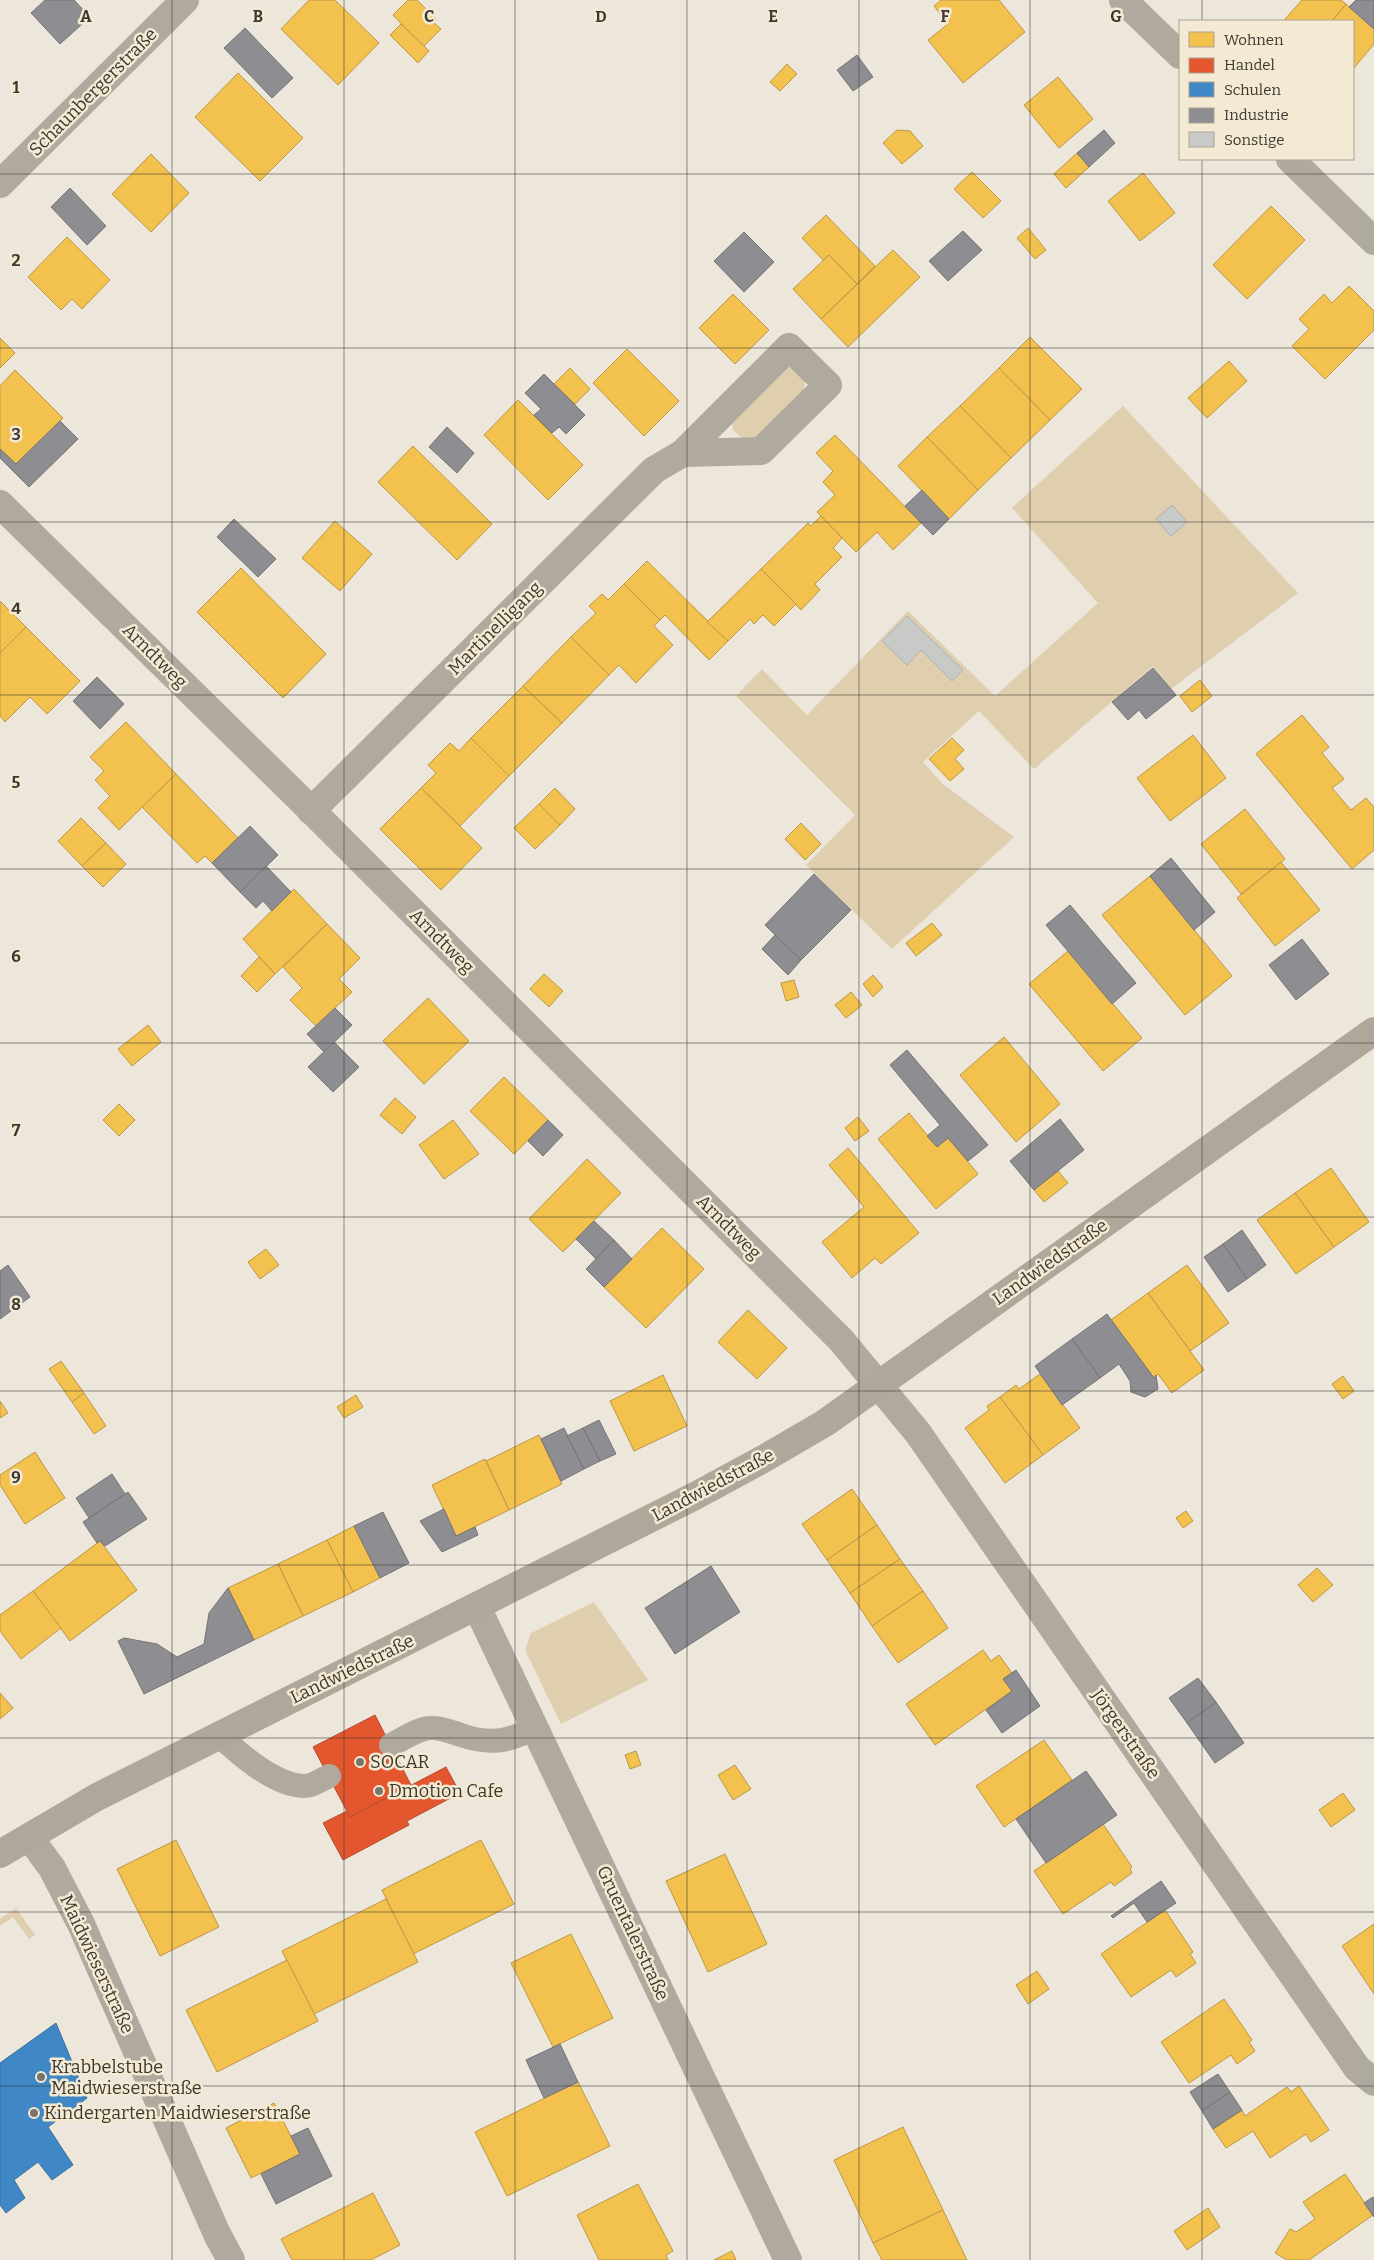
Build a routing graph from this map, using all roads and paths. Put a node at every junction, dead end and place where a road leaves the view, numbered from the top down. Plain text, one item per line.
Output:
1 (185, 0) edge
2 (1123, 0) edge
3 (1179, 54) edge
4 (1291, 160) edge
5 (0, 184) edge
6 (1374, 241) edge
7 (683, 453) junction
8 (0, 504) edge
9 (312, 811) junction
10 (1374, 1031) edge
11 (878, 1385) junction
12 (477, 1607) junction
13 (535, 1728) junction
14 (219, 1735) junction
15 (391, 1745) dead end
16 (329, 1776) dead end
17 (29, 1837) junction
18 (0, 1854) edge
19 (1374, 2082) edge
20 (231, 2260) edge
21 (788, 2260) edge

1 - 5 street, Schaunbergerstraße
2 - 3 street
4 - 6 street
7 - 7 street, Martinelligang
7 - 9 street, Martinelligang
8 - 9 street, Arndtweg
9 - 11 street, Arndtweg
10 - 11 main road, Landwiedstraße
11 - 12 main road, Landwiedstraße
11 - 19 street, Jörgerstraße
12 - 13 street, Gruentalerstraße
12 - 14 main road, Landwiedstraße
13 - 15 lane
13 - 21 street, Gruentalerstraße
14 - 16 lane
14 - 17 main road, Landwiedstraße
17 - 18 main road, Landwiedstraße
17 - 20 street, Maidwieserstraße

